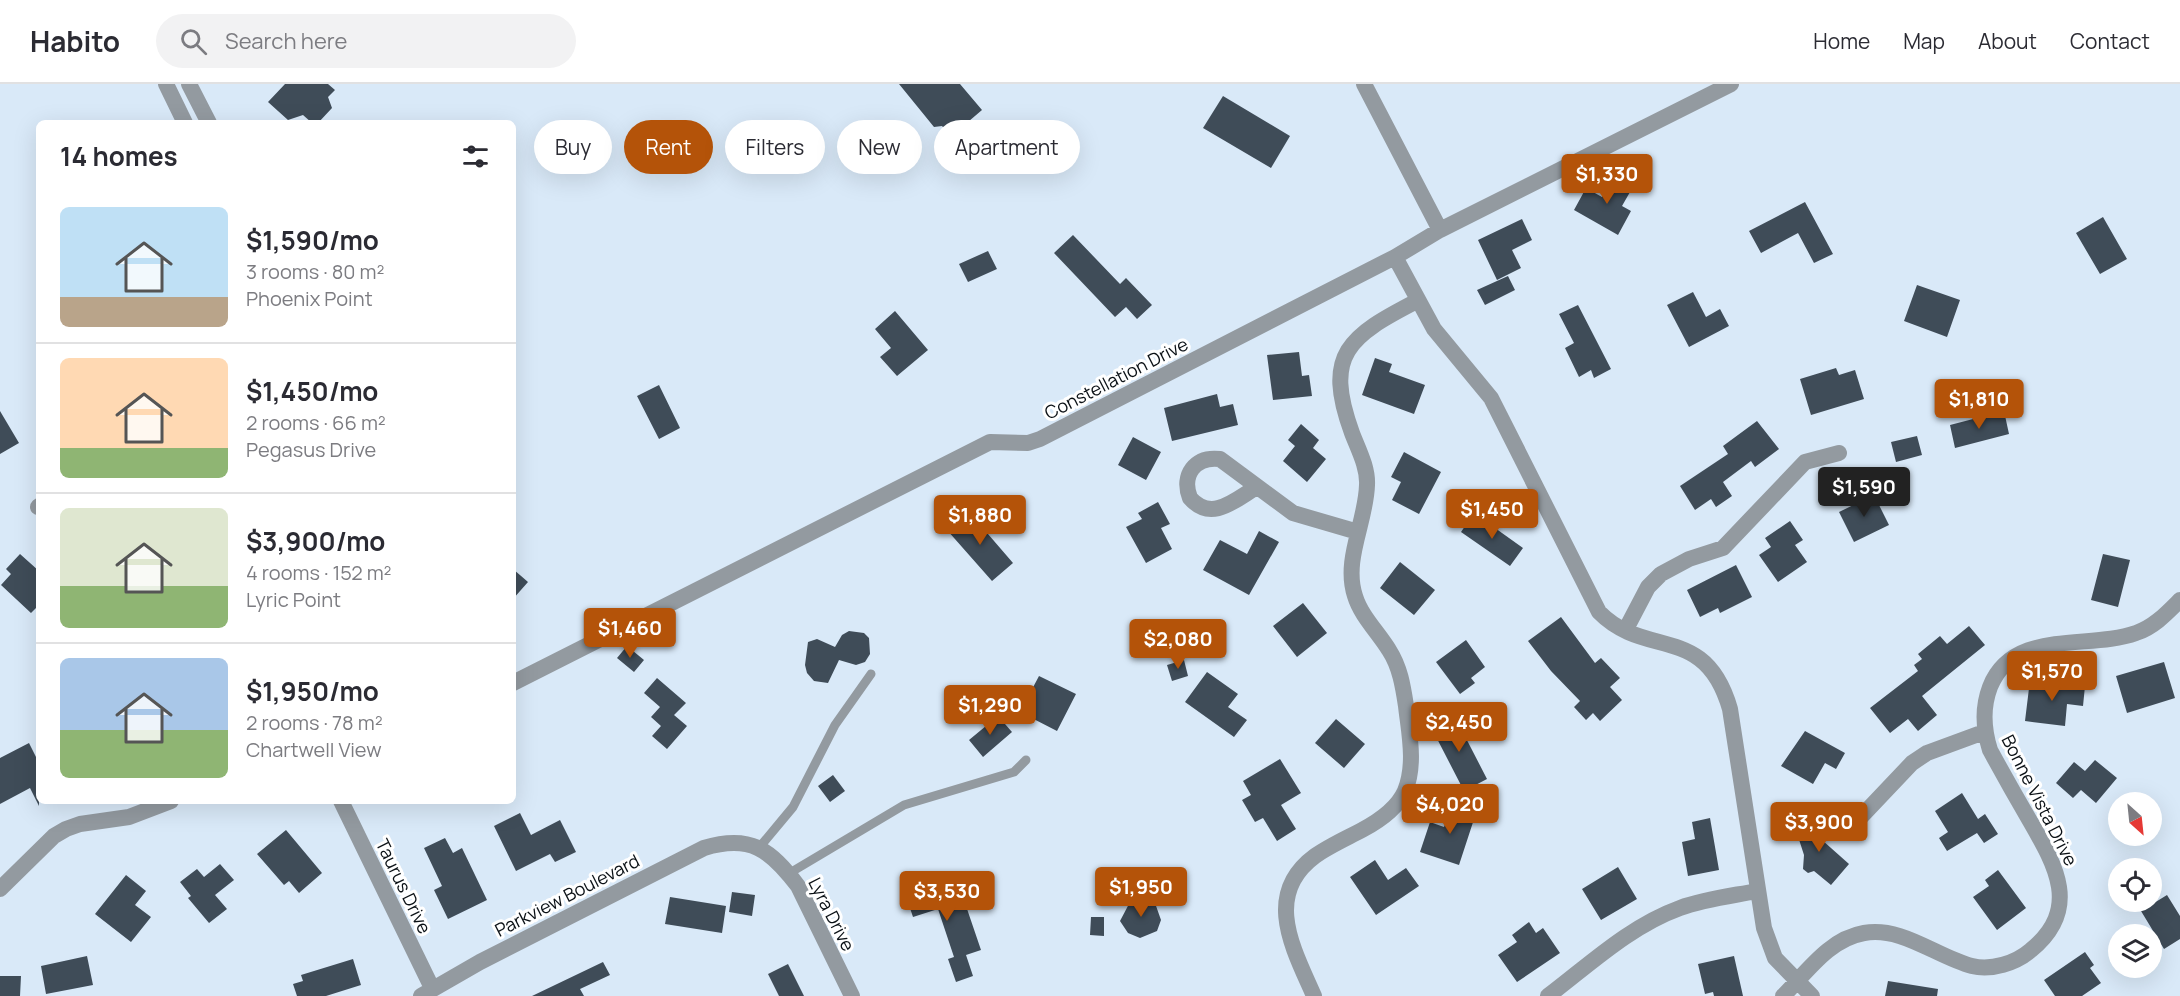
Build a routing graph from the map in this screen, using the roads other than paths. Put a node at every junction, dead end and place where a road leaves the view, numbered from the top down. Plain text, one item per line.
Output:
1 (166, 84) edge
2 (189, 84) edge
3 (1364, 84) edge
4 (1731, 84) edge
5 (207, 117) edge
6 (183, 120) edge
7 (1440, 230) junction
8 (1395, 257) junction
9 (1417, 301) junction
10 (1839, 453) dead end
11 (1255, 488) dead end
12 (1359, 532) junction
13 (2180, 600) edge
14 (1626, 629) junction
15 (871, 674) dead end
16 (516, 681) edge
17 (1984, 732) junction
18 (1026, 760) dead end
19 (163, 804) edge
20 (342, 804) edge
21 (1857, 821) dead end
22 (736, 841) joint
23 (758, 849) junction
24 (788, 874) junction
25 (0, 889) edge
26 (1757, 891) junction
27 (1797, 982) junction
28 (427, 992) edge
29 (852, 996) edge
30 (1314, 996) edge
31 (1548, 996) edge
32 (1783, 996) edge
33 (1812, 996) edge

1 - 6 street
2 - 5 street
3 - 7 street
4 - 7 street, Constellation Drive
7 - 8 street, Constellation Drive
8 - 9 street
8 - 16 street, Constellation Drive
9 - 12 street
9 - 14 street
10 - 14 street
11 - 12 street
12 - 30 street
13 - 17 street, Bonne Vista Drive
14 - 26 street
15 - 23 lane
17 - 21 street
17 - 27 street, Bonne Vista Drive
18 - 24 lane
19 - 25 street
20 - 28 street, Taurus Drive
22 - 23 street, Lyra Drive
22 - 28 street, Parkview Boulevard
23 - 24 street, Lyra Drive
24 - 29 street, Lyra Drive
26 - 27 street
26 - 31 street
27 - 32 street, Bonne Vista Drive
27 - 33 street

